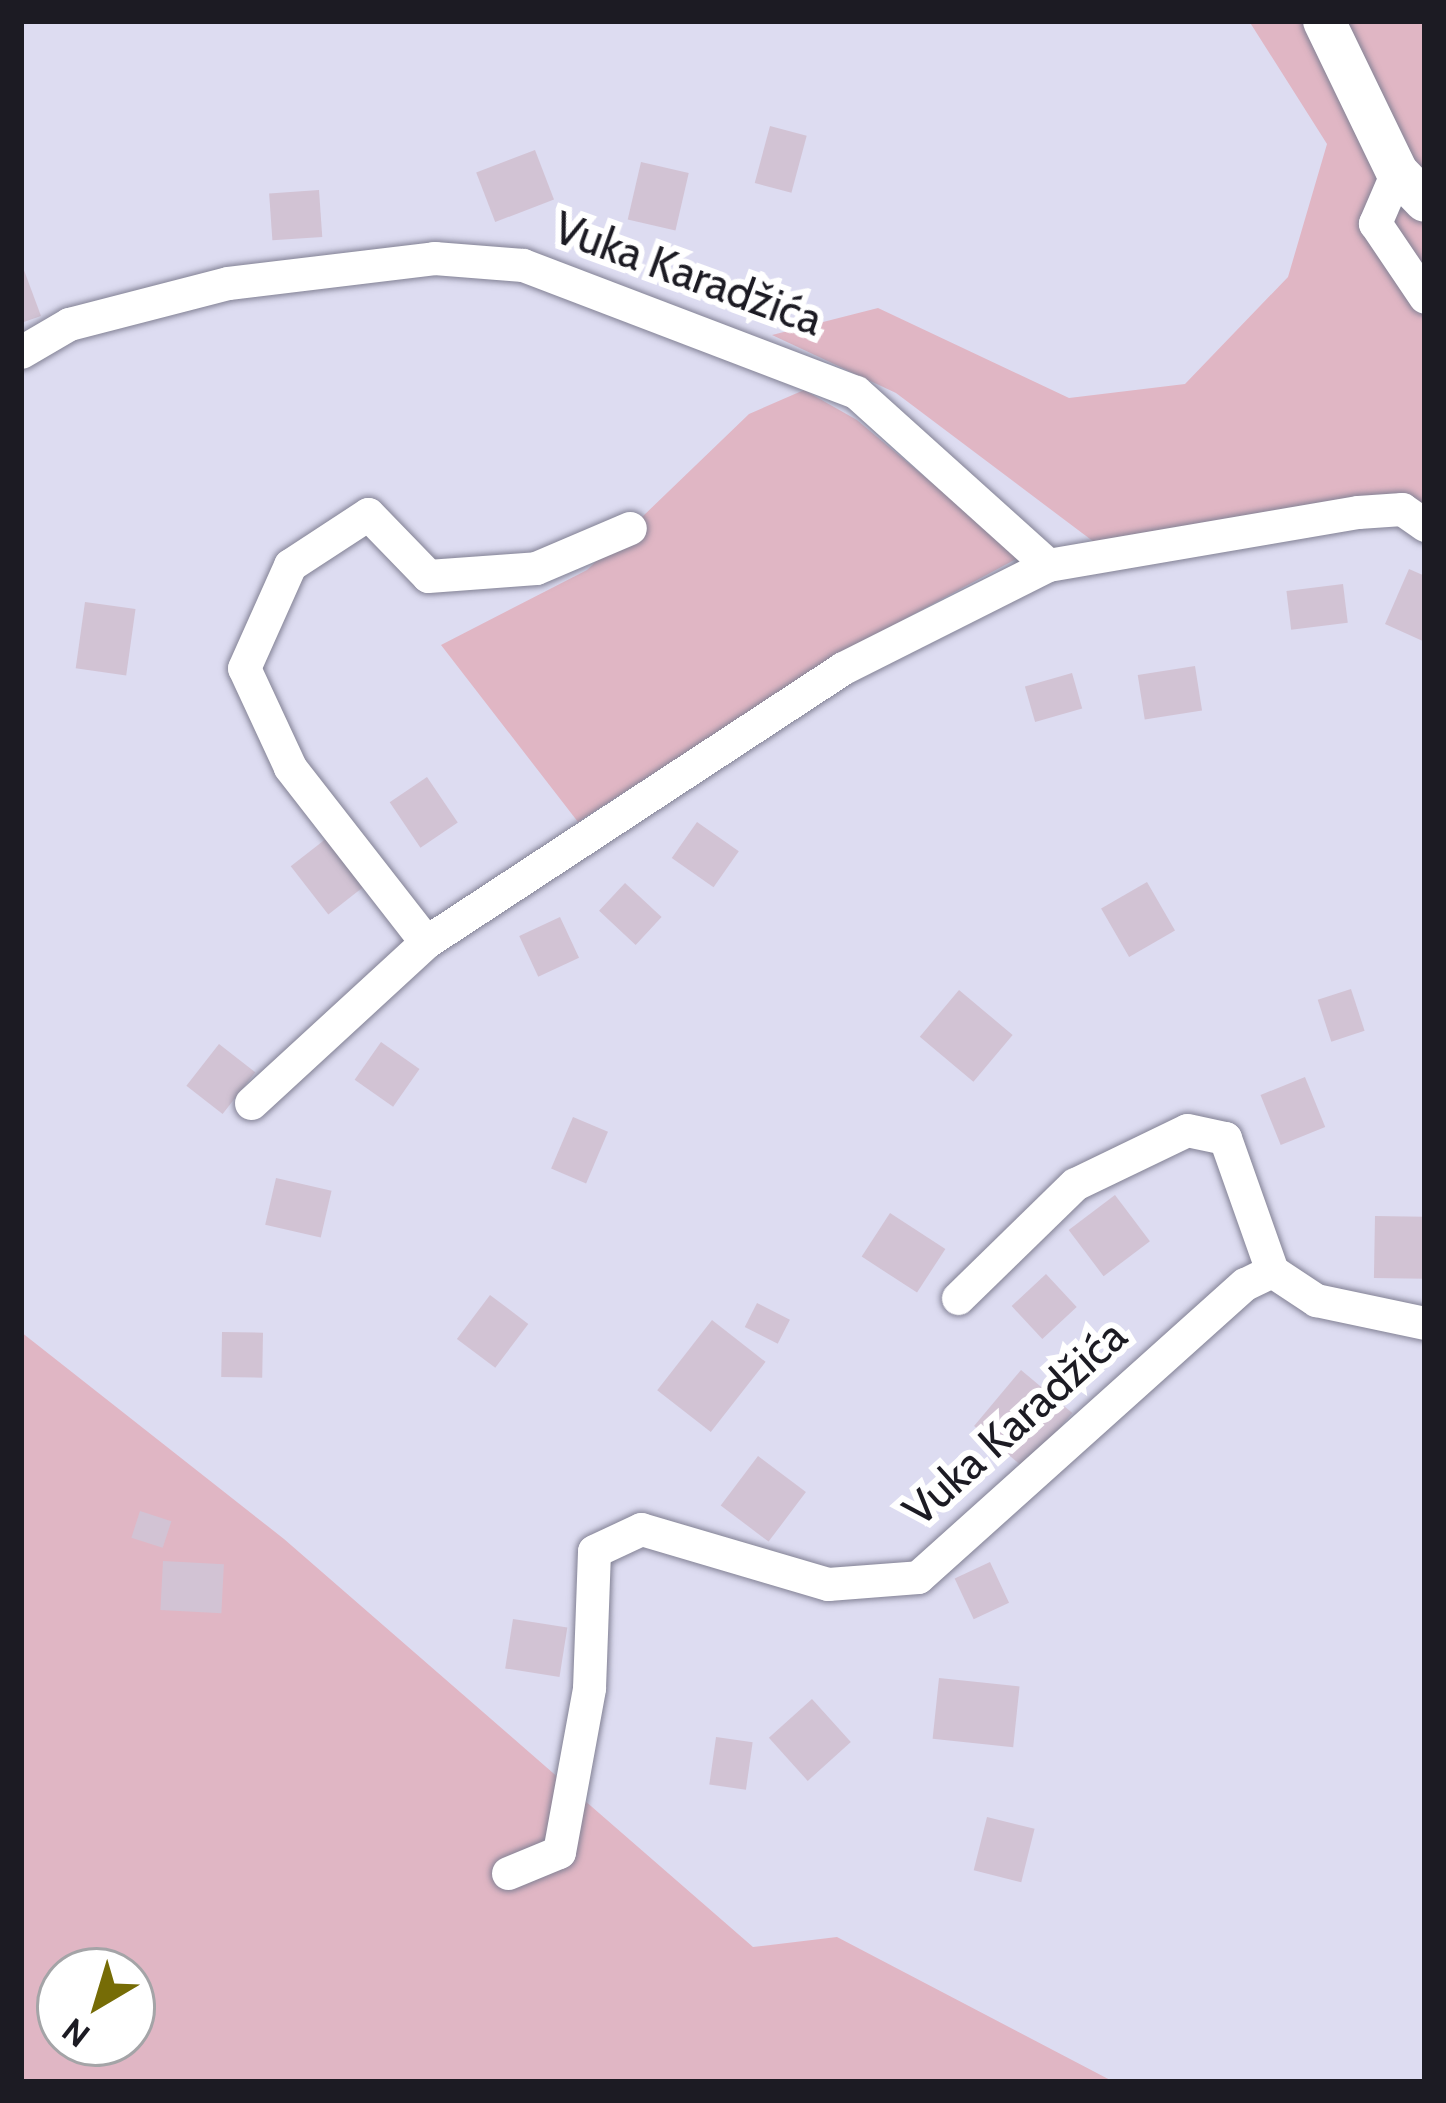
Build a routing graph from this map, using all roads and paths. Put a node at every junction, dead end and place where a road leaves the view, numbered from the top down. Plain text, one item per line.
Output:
1 (1324, 21) edge
2 (1411, 186) edge
3 (1425, 296) edge
4 (21, 352) edge
5 (1425, 525) edge
6 (630, 528) dead end
7 (1048, 565) junction
8 (426, 942) junction
9 (251, 1103) dead end
10 (1272, 1271) junction
11 (958, 1298) dead end
12 (1425, 1323) edge
13 (508, 1873) dead end

1 - 2 street
2 - 3 street
4 - 7 street, Vuka Karadžića
5 - 7 street
6 - 8 street
7 - 8 street
8 - 9 street
10 - 11 street
10 - 12 street
10 - 13 street, Vuka Karadžića

